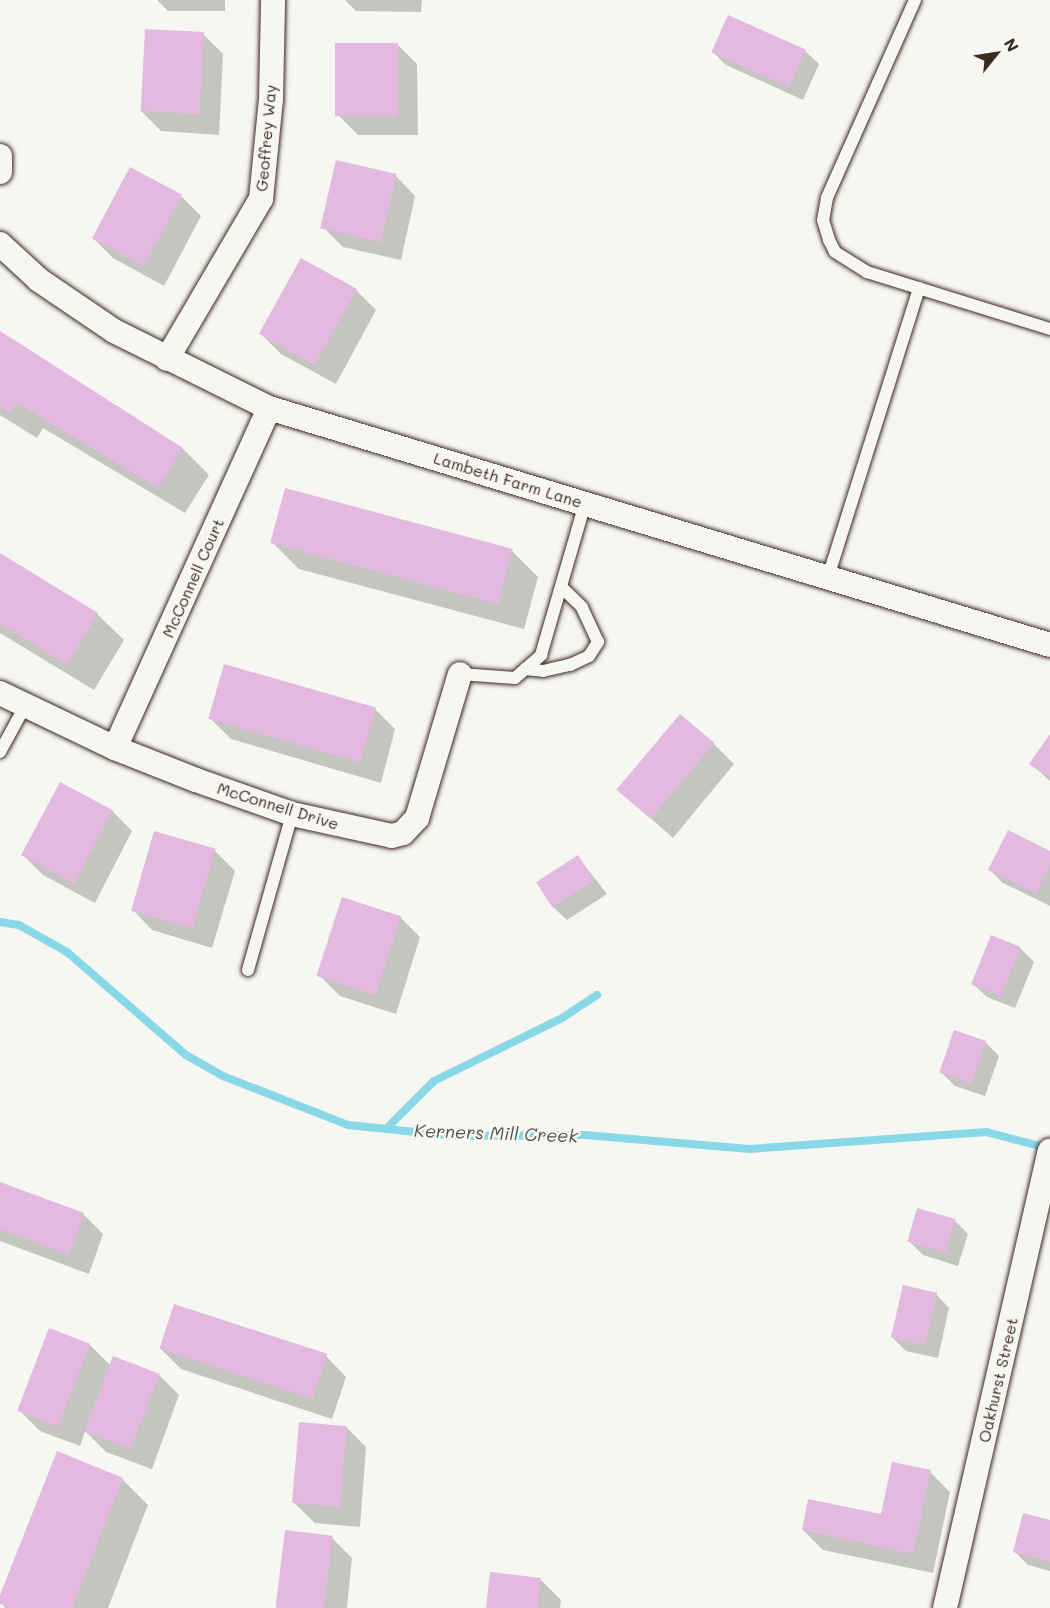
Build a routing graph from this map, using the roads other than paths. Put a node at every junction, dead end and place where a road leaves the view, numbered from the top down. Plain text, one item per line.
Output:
1 (273, 0) edge
2 (915, 0) edge
3 (0, 156) edge
4 (0, 172) edge
5 (0, 244) edge
6 (919, 288) junction
7 (1050, 329) edge
8 (167, 359) junction
9 (269, 408) junction
10 (585, 504) junction
11 (828, 578) junction
12 (561, 587) junction
13 (1050, 645) edge
14 (525, 669) junction
15 (460, 674) joint
16 (0, 693) edge
17 (24, 706) junction
18 (115, 748) junction
19 (0, 752) edge
20 (292, 814) junction
21 (248, 970) dead end
22 (1050, 1151) edge
23 (945, 1608) edge

1 - 8 street, Geoffrey Way
2 - 6 lane
3 - 4 street
5 - 8 street, Lambeth Farm Lane
6 - 7 lane
6 - 11 lane
8 - 9 street, Lambeth Farm Lane
9 - 10 street, Lambeth Farm Lane
9 - 18 street, McConnell Court
10 - 11 street, Lambeth Farm Lane
10 - 12 lane
11 - 13 street, Lambeth Farm Lane
12 - 14 lane
12 - 14 lane
14 - 15 lane
15 - 20 street, McConnell Drive
16 - 17 street, McConnell Drive
17 - 18 street, McConnell Drive
17 - 19 lane
18 - 20 street, McConnell Drive
20 - 21 lane
22 - 23 street, Oakhurst Street

